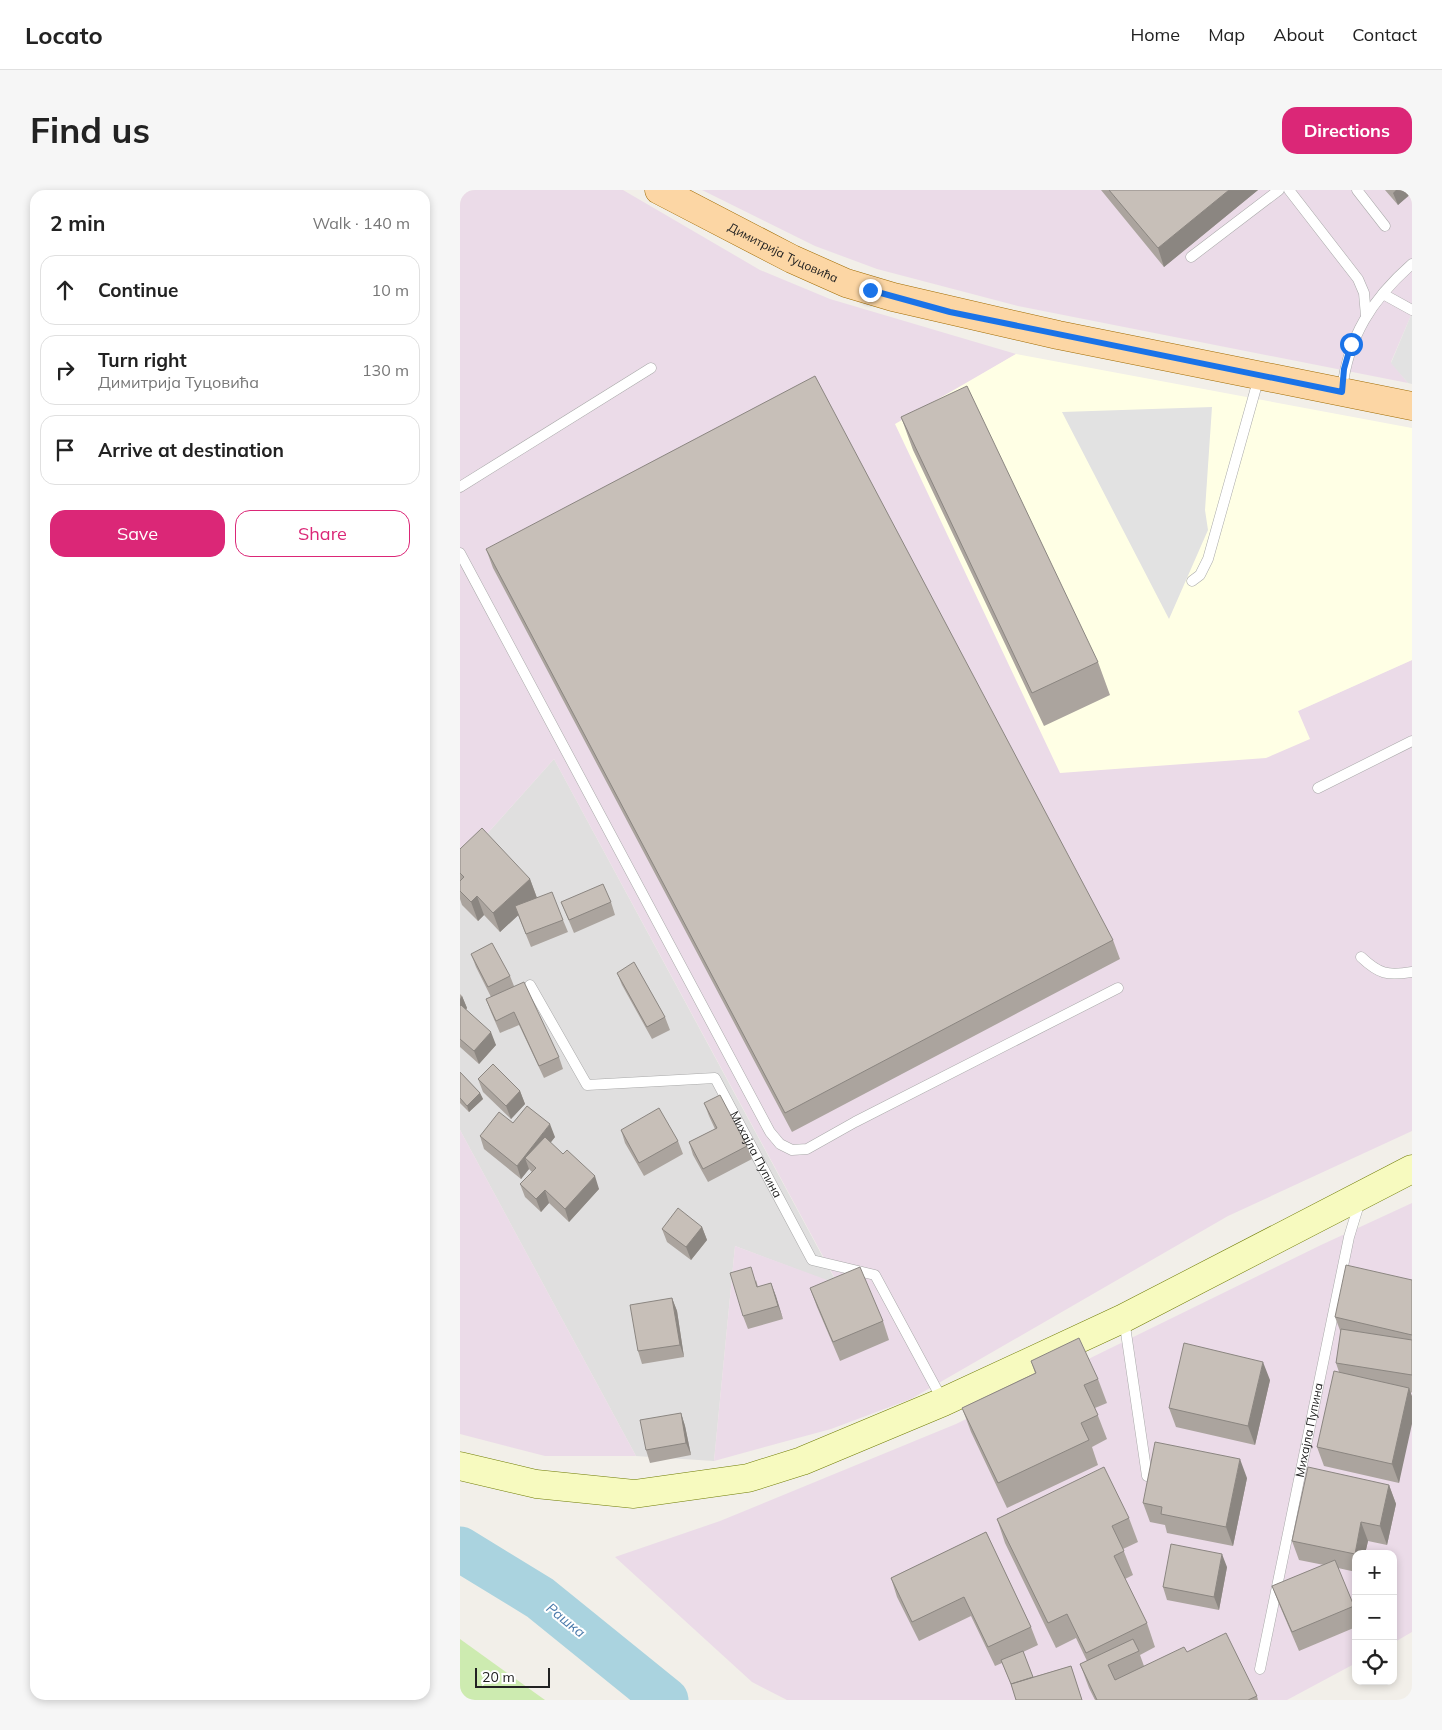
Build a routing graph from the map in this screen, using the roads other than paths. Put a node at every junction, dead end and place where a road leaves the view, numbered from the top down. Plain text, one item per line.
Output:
1 (659, 190) edge
2 (1278, 190) edge
3 (1289, 190) edge
4 (1357, 190) edge
5 (1385, 226) dead end
6 (1191, 257) dead end
7 (1412, 264) edge
8 (1383, 294) junction
9 (1412, 310) edge
10 (1366, 316) junction
11 (651, 368) dead end
12 (1259, 376) junction
13 (1342, 392) junction
14 (1412, 406) edge
15 (460, 487) edge
16 (460, 553) edge
17 (1192, 581) dead end
18 (1412, 741) edge
19 (1318, 788) dead end
20 (1361, 957) dead end
21 (1412, 972) edge
22 (530, 985) dead end
23 (1118, 988) dead end
24 (1412, 1169) edge
25 (1362, 1193) junction
26 (1124, 1318) junction
27 (943, 1402) junction
28 (460, 1466) edge
29 (1147, 1476) edge
30 (1260, 1669) dead end

1 - 12 main road, Димитрија Туцовића
2 - 6 lane
3 - 10 lane
4 - 5 lane
7 - 8 lane
8 - 9 lane
8 - 10 lane
10 - 13 lane
11 - 15 lane
12 - 13 main road, Димитрија Туцовића
12 - 17 lane
13 - 14 main road, Димитрија Туцовића
16 - 23 lane
18 - 19 lane
20 - 21 lane
22 - 27 lane, Михајла Пупина
24 - 25 street
25 - 26 street
25 - 30 lane, Михајла Пупина
26 - 27 street
26 - 29 lane
27 - 28 street

